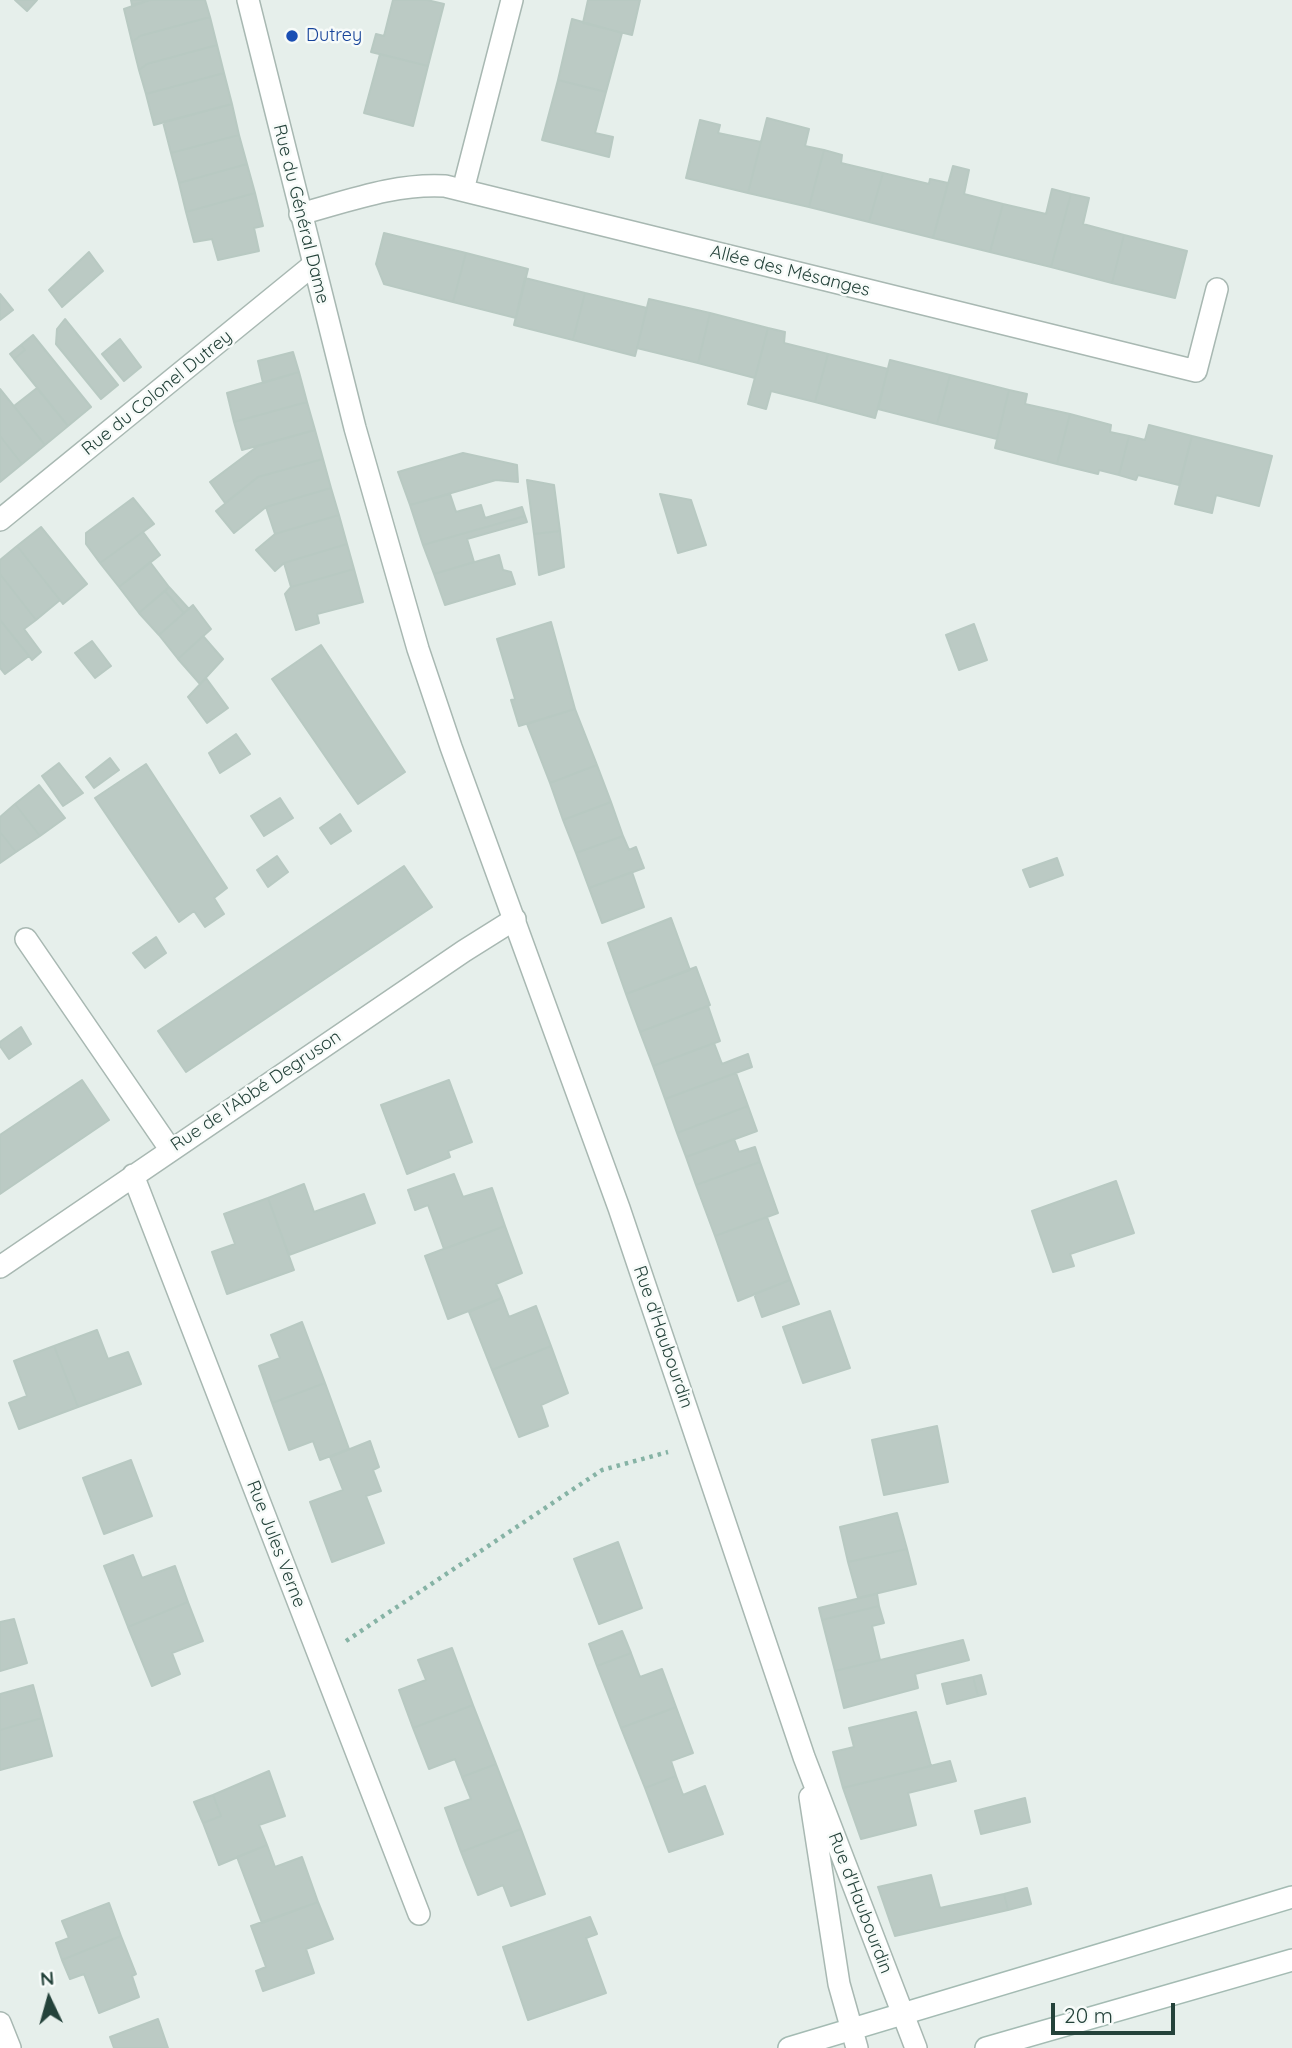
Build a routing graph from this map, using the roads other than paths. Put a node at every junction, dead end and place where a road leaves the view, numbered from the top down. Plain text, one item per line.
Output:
1 (248, 0) edge
2 (512, 0) edge
3 (463, 190) junction
4 (300, 214) junction
5 (313, 265) junction
6 (1217, 289) dead end
7 (0, 520) edge
8 (515, 919) junction
9 (26, 939) dead end
10 (170, 1149) junction
11 (133, 1175) junction
12 (0, 1266) edge
13 (804, 1757) junction
14 (1292, 1897) edge
15 (419, 1914) dead end
16 (1292, 1960) edge
17 (903, 2013) junction
18 (0, 2023) edge
19 (854, 2039) edge
20 (10, 2048) edge
21 (789, 2048) edge
22 (916, 2048) edge
23 (986, 2048) edge

1 - 4 street, Rue du Général Dame
2 - 3 street
3 - 4 street, Allée des Mésanges
3 - 6 street, Allée des Mésanges
4 - 5 street, Rue du Général Dame
5 - 7 street, Rue du Colonel Dutrey
5 - 8 street, Rue du Général Dame
8 - 10 street, Rue de l'Abbé Degruson
8 - 13 street, Rue d'Haubourdin
9 - 10 street
10 - 11 street, Rue de l'Abbé Degruson
11 - 12 street, Rue de l'Abbé Degruson
11 - 15 street, Rue Jules Verne
13 - 17 street, Rue d'Haubourdin
13 - 19 street, Rue d'Haubourdin
14 - 17 street
16 - 23 street
17 - 19 street
17 - 22 street, Rue d'Haubourdin
18 - 20 street
19 - 21 street

